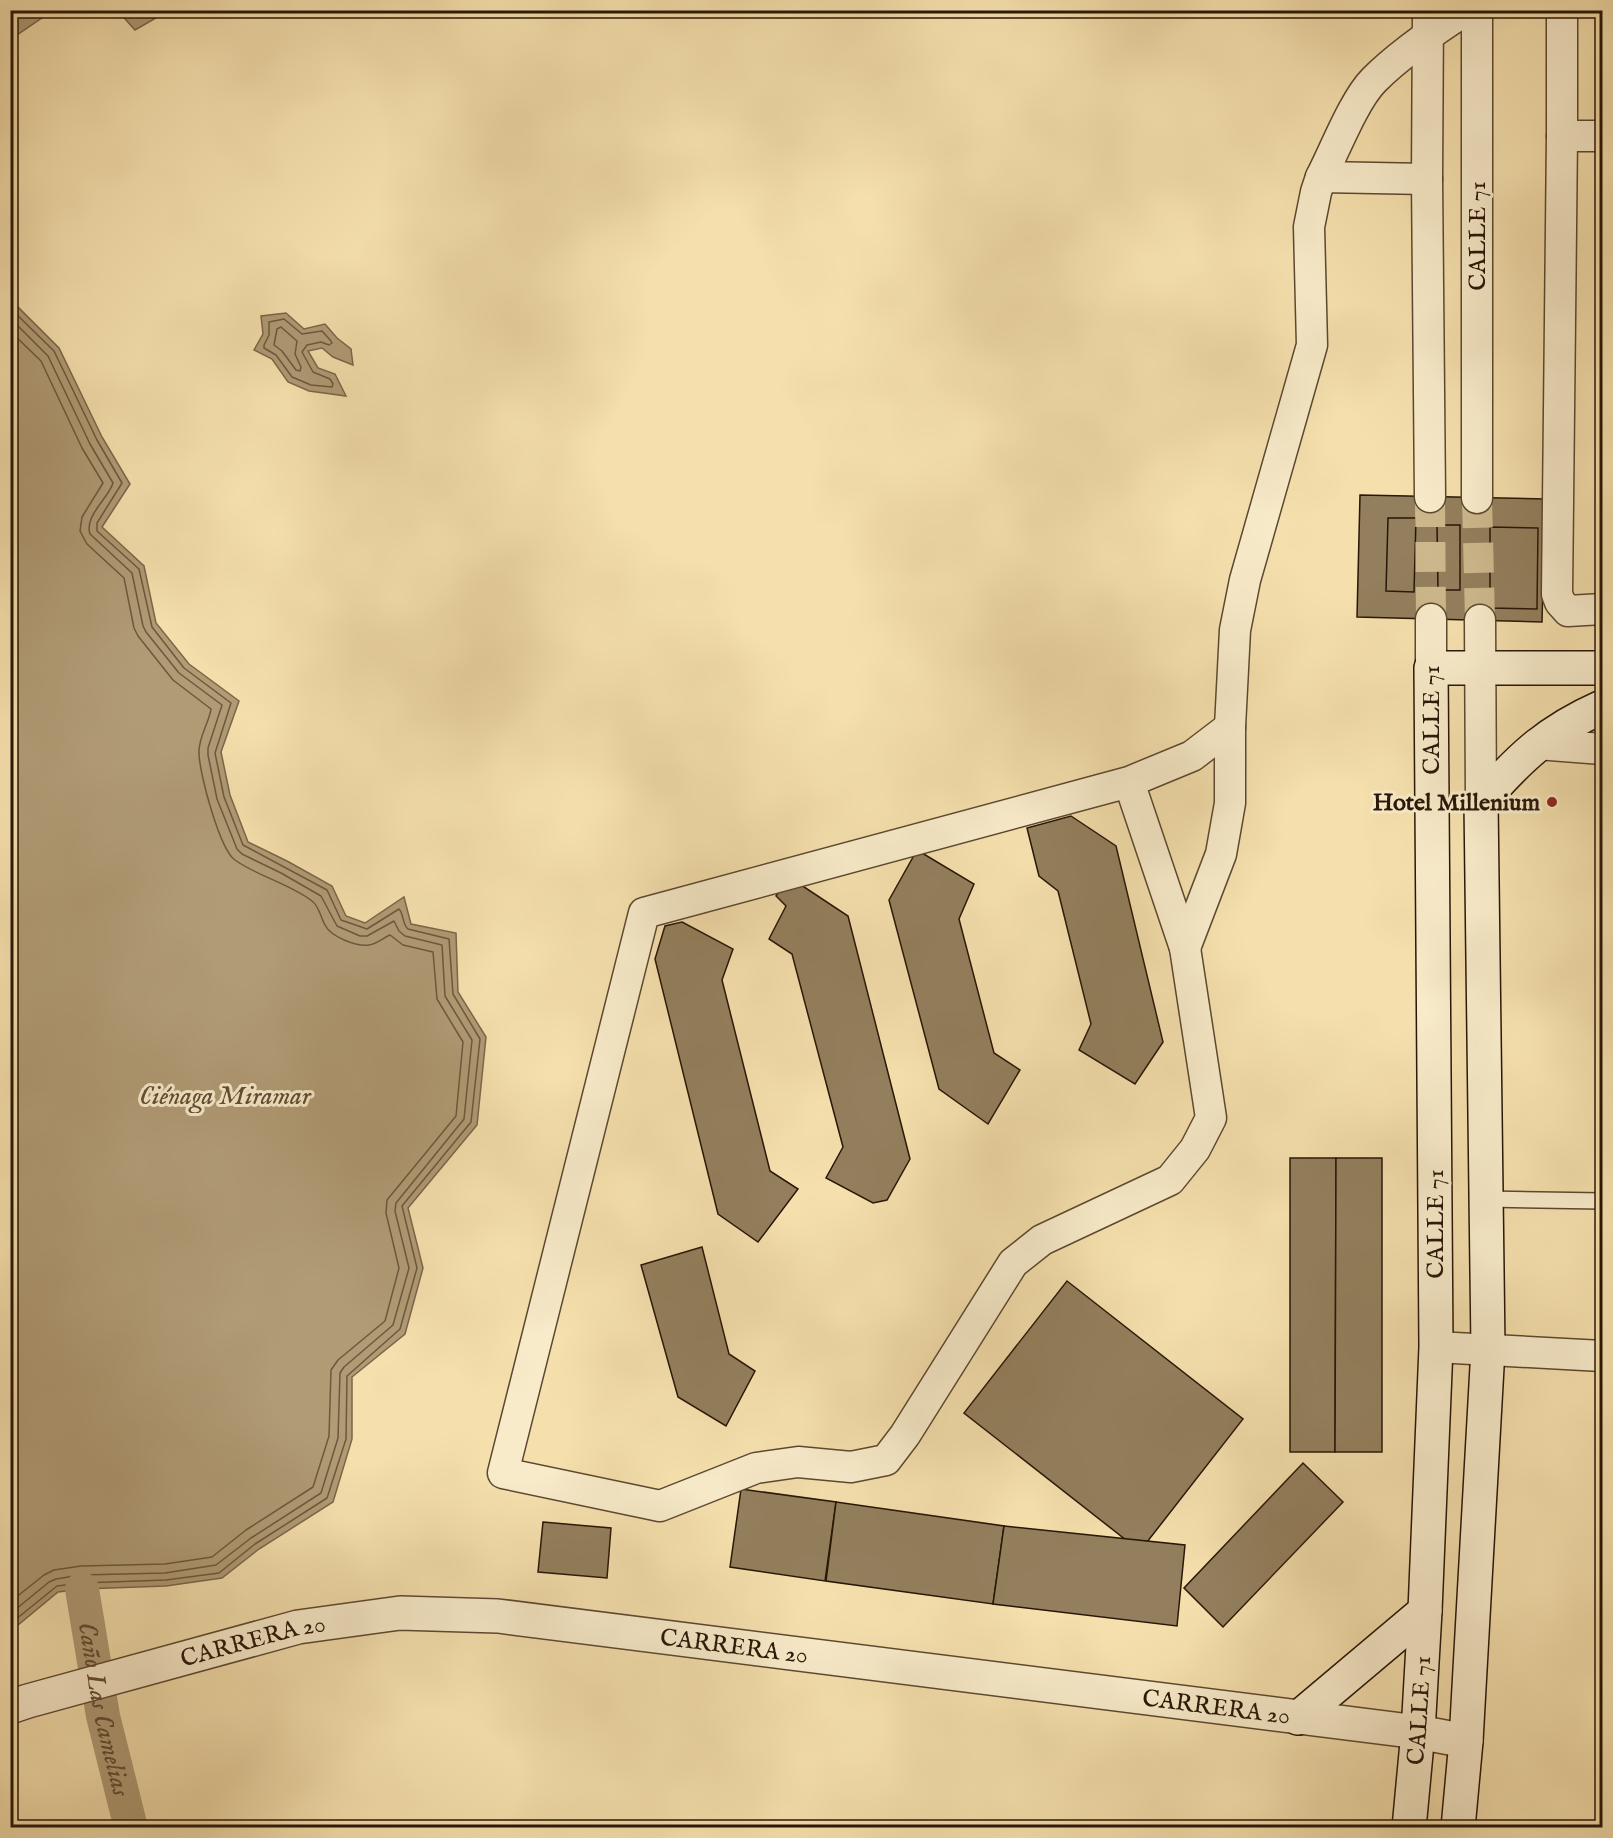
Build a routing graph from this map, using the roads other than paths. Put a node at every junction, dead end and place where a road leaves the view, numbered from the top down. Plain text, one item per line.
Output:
1 (1466, 10) edge
2 (1477, 10) edge
3 (1562, 10) edge
4 (1428, 23) edge
5 (1562, 136) junction
6 (1602, 136) edge
7 (1322, 177) junction
8 (1427, 179) junction
9 (1430, 497) tunnel mouth
10 (1477, 498) tunnel mouth
11 (1602, 609) edge
12 (1431, 619) tunnel mouth
13 (1480, 620) tunnel mouth
14 (1480, 667) junction
15 (1431, 668) junction
16 (1602, 668) edge
17 (1602, 707) edge
18 (1230, 727) junction
19 (1537, 744) junction
20 (1602, 748) edge
21 (1129, 782) junction
22 (1481, 802) junction
23 (1185, 948) junction
24 (1486, 1199) junction
25 (1602, 1201) edge
26 (1437, 1347) junction
27 (1488, 1349) junction
28 (1602, 1356) edge
29 (1425, 1611) junction
30 (19, 1704) edge
31 (1298, 1718) junction
32 (1418, 1732) junction
33 (1466, 1741) junction
34 (1409, 1827) edge
35 (1458, 1827) edge

1 - 4 street
2 - 10 street, CALLE 71
3 - 5 street
4 - 7 street
4 - 8 street, CALLE 71
5 - 6 street
5 - 11 street
7 - 8 street
7 - 18 street
8 - 9 street, CALLE 71
12 - 15 street, CALLE 71
13 - 14 street, CALLE 71
14 - 15 main road
14 - 16 main road
14 - 22 street, CALLE 71
15 - 26 main road, CALLE 71
17 - 19 main road
18 - 21 street
18 - 23 street
19 - 20 street
19 - 22 main road
21 - 23 street
21 - 23 street
22 - 24 main road, CALLE 71
24 - 25 lane
24 - 27 main road, CALLE 71
26 - 27 street
26 - 29 main road, CALLE 71
27 - 28 street
27 - 33 main road, CALLE 71
29 - 31 main road
29 - 32 main road, CALLE 71
30 - 31 main road, CARRERA 20
31 - 32 main road, CARRERA 20
32 - 33 main road, CARRERA 20
32 - 34 main road, CALLE 71
33 - 35 main road, CALLE 71

